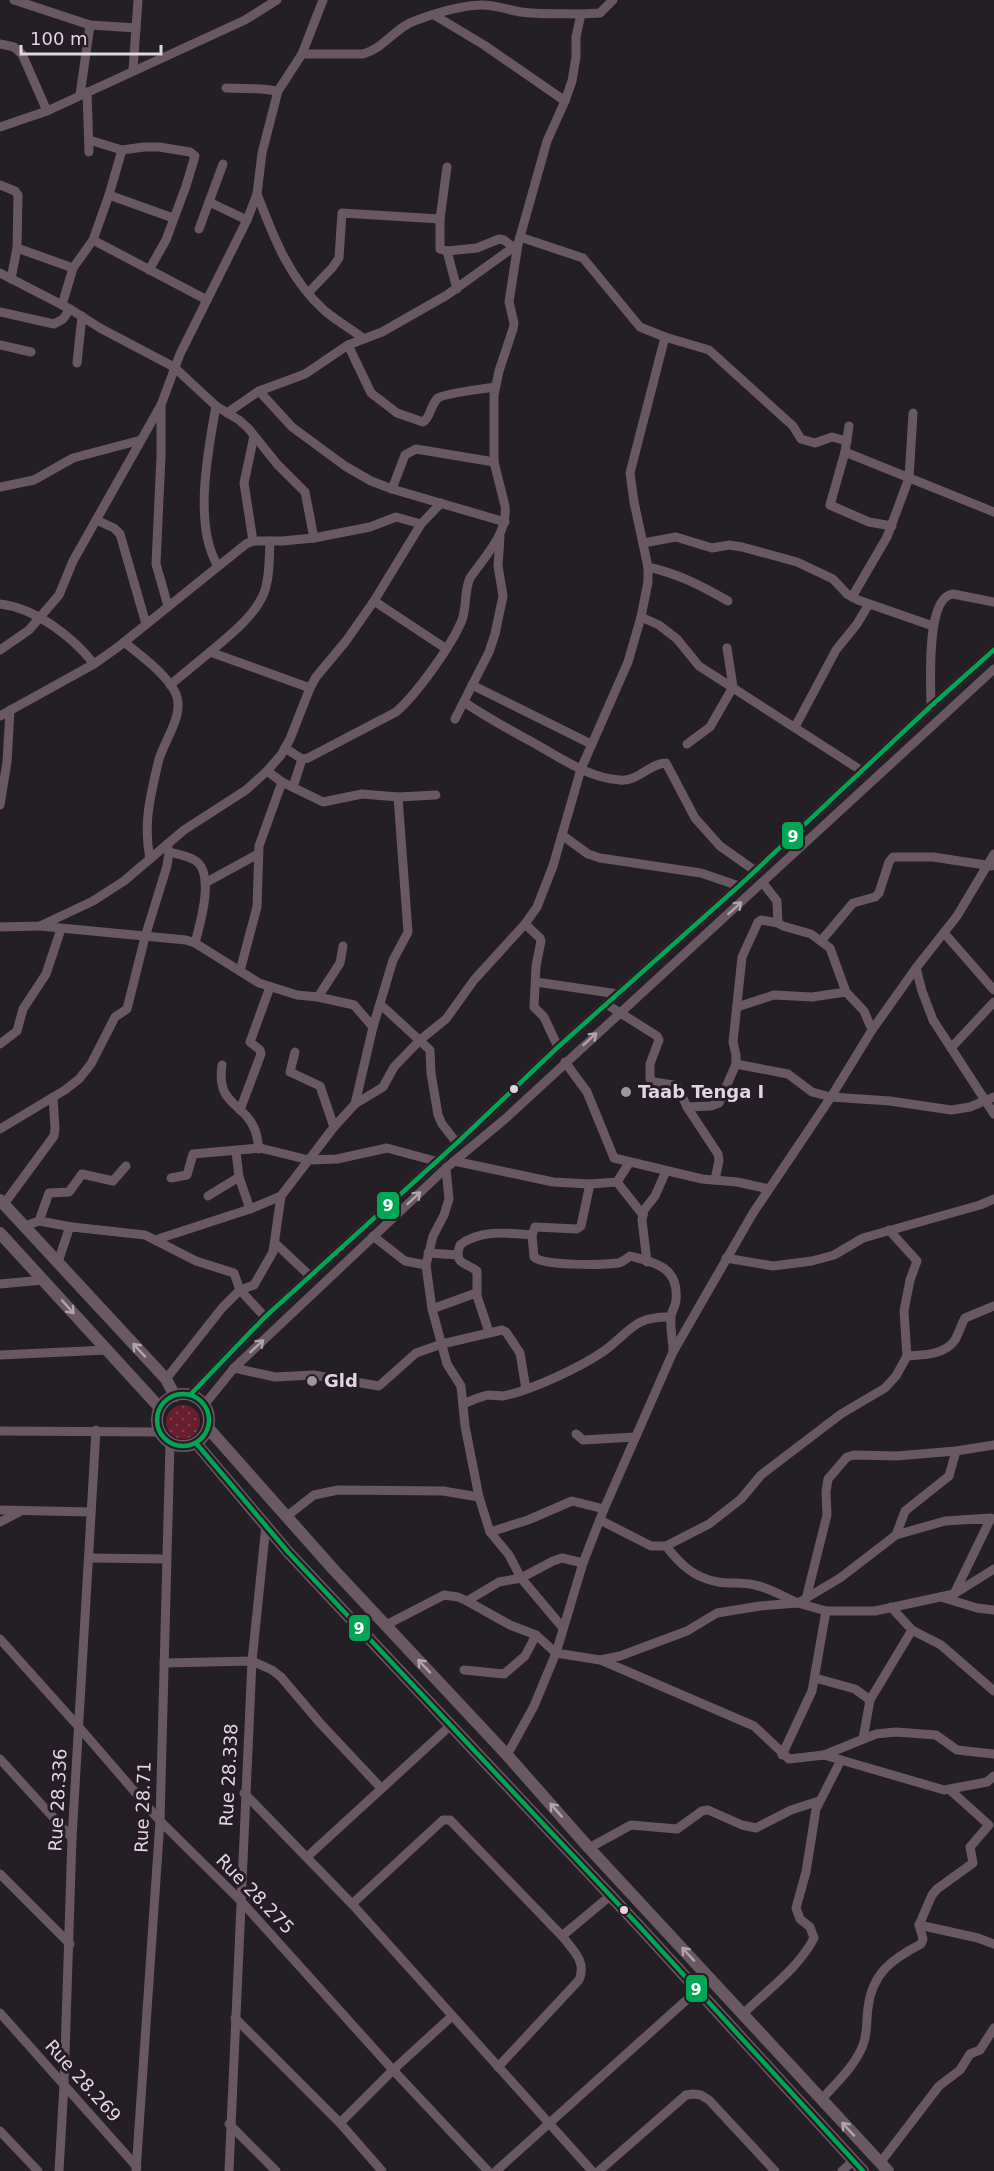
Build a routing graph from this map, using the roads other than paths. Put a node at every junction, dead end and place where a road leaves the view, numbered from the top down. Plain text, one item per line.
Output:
1 (14, 0) edge
2 (138, 0) edge
3 (277, 0) edge
4 (323, 0) edge
5 (613, 0) edge
6 (581, 14) junction
7 (434, 15) junction
8 (90, 25) junction
9 (136, 28) junction
10 (0, 44) edge
11 (302, 54) junction
12 (133, 70) junction
13 (226, 88) dead end
14 (278, 91) junction
15 (84, 93) junction
16 (565, 101) junction
17 (47, 111) junction
18 (0, 127) edge
19 (89, 140) junction
20 (122, 150) junction
21 (89, 152) dead end
22 (223, 164) dead end
23 (447, 167) dead end
24 (0, 185) edge
25 (256, 194) junction
26 (109, 195) junction
27 (209, 202) junction
28 (173, 218) junction
29 (440, 219) junction
30 (247, 220) junction
31 (200, 229) dead end
32 (93, 240) junction
33 (517, 243) junction
34 (17, 248) junction
35 (447, 251) junction
36 (73, 268) junction
37 (149, 270) junction
38 (0, 273) edge
39 (11, 279) junction
40 (457, 289) junction
41 (308, 294) junction
42 (207, 300) junction
43 (66, 307) junction
44 (0, 312) edge
45 (82, 316) junction
46 (665, 337) junction
47 (363, 338) junction
48 (0, 345) edge
49 (348, 345) junction
50 (31, 352) dead end
51 (77, 363) dead end
52 (174, 367) junction
53 (495, 387) junction
54 (259, 391) junction
55 (161, 405) junction
56 (216, 406) junction
57 (227, 413) junction
58 (912, 413) dead end
59 (849, 426) dead end
60 (254, 436) junction
61 (141, 440) junction
62 (847, 441) junction
63 (846, 452) junction
64 (494, 462) junction
65 (909, 478) junction
66 (0, 487) edge
67 (393, 489) junction
68 (441, 503) junction
69 (994, 512) edge
70 (96, 520) junction
71 (505, 522) junction
72 (421, 524) junction
73 (892, 526) junction
74 (500, 536) junction
75 (314, 538) junction
76 (253, 541) junction
77 (270, 541) junction
78 (643, 543) junction
79 (218, 566) junction
80 (648, 567) junction
81 (852, 597) junction
82 (374, 601) junction
83 (728, 601) dead end
84 (994, 602) edge
85 (0, 604) edge
86 (869, 604) junction
87 (168, 606) junction
88 (39, 617) junction
89 (641, 617) junction
90 (146, 624) junction
91 (933, 626) junction
92 (124, 642) junction
93 (445, 648) junction
94 (726, 648) dead end
95 (0, 650) edge
96 (994, 650) edge
97 (210, 652) junction
98 (94, 664) junction
99 (994, 669) edge
100 (170, 685) junction
101 (472, 685) junction
102 (733, 687) junction
103 (310, 688) junction
104 (464, 702) junction
105 (931, 706) junction
106 (10, 710) junction
107 (0, 716) edge
108 (455, 719) dead end
109 (795, 727) junction
110 (591, 744) junction
111 (687, 744) dead end
112 (285, 748) junction
113 (303, 759) junction
114 (581, 769) junction
115 (267, 771) junction
116 (862, 771) junction
117 (282, 782) junction
118 (293, 787) junction
119 (436, 795) dead end
120 (398, 797) junction
121 (0, 805) edge
122 (562, 835) junction
123 (168, 848) junction
124 (258, 854) junction
125 (994, 854) edge
126 (150, 859) junction
127 (991, 866) edge
128 (754, 870) junction
129 (205, 883) junction
130 (763, 883) junction
131 (739, 886) junction
132 (778, 922) junction
133 (525, 924) junction
134 (40, 926) junction
135 (0, 927) edge
136 (61, 929) junction
137 (945, 934) junction
138 (145, 937) junction
139 (821, 941) junction
140 (195, 943) junction
141 (343, 946) dead end
142 (916, 968) junction
143 (240, 971) junction
144 (536, 982) junction
145 (270, 987) junction
146 (994, 990) edge
147 (846, 992) junction
148 (618, 994) junction
149 (318, 997) junction
150 (994, 1002) edge
151 (380, 1004) junction
152 (606, 1004) junction
153 (737, 1007) junction
154 (620, 1012) junction
155 (373, 1027) junction
156 (873, 1030) junction
157 (420, 1040) junction
158 (0, 1044) edge
159 (558, 1047) junction
160 (951, 1048) junction
161 (295, 1052) dead end
162 (565, 1062) junction
163 (222, 1065) dead end
164 (736, 1065) junction
165 (53, 1097) junction
166 (831, 1097) junction
167 (990, 1099) edge
168 (355, 1104) junction
169 (687, 1107) junction
170 (240, 1110) junction
171 (994, 1114) edge
172 (334, 1127) junction
173 (0, 1129) edge
174 (457, 1143) junction
175 (259, 1149) junction
176 (236, 1152) junction
177 (309, 1160) junction
178 (435, 1161) junction
179 (454, 1161) junction
180 (630, 1163) junction
181 (126, 1166) dead end
182 (446, 1168) junction
183 (666, 1171) junction
184 (239, 1177) junction
185 (171, 1178) dead end
186 (715, 1180) junction
187 (617, 1182) junction
188 (590, 1184) junction
189 (769, 1189) junction
190 (208, 1196) dead end
191 (281, 1196) junction
192 (994, 1198) edge
193 (2, 1202) edge
194 (250, 1209) junction
195 (643, 1215) junction
196 (39, 1221) junction
197 (25, 1226) junction
198 (72, 1227) junction
199 (889, 1230) junction
200 (0, 1233) edge
201 (532, 1235) junction
202 (374, 1236) junction
203 (155, 1240) junction
204 (275, 1243) junction
205 (428, 1253) junction
206 (458, 1255) junction
207 (726, 1258) junction
208 (58, 1262) junction
209 (647, 1262) junction
210 (426, 1265) junction
211 (310, 1276) junction
212 (43, 1280) junction
213 (0, 1284) edge
214 (240, 1290) junction
215 (477, 1294) junction
216 (994, 1306) edge
217 (432, 1309) junction
218 (265, 1317) junction
219 (670, 1317) junction
220 (489, 1332) junction
221 (442, 1344) junction
222 (107, 1350) junction
223 (673, 1352) junction
224 (0, 1354) edge
225 (907, 1356) junction
226 (234, 1368) junction
227 (166, 1379) junction
228 (526, 1389) junction
229 (175, 1395) junction
230 (190, 1395) junction
231 (463, 1404) junction
232 (204, 1405) junction
233 (160, 1408) junction
234 (208, 1428) junction
235 (96, 1430) junction
236 (0, 1431) edge
237 (160, 1432) junction
238 (576, 1434) dead end
239 (636, 1437) junction
240 (170, 1443) junction
241 (196, 1443) junction
242 (994, 1445) edge
243 (956, 1451) junction
244 (478, 1497) junction
245 (604, 1509) junction
246 (0, 1510) edge
247 (24, 1510) junction
248 (91, 1512) junction
249 (287, 1516) junction
250 (993, 1516) edge
251 (600, 1520) junction
252 (0, 1522) edge
253 (266, 1525) junction
254 (490, 1532) junction
255 (896, 1535) junction
256 (666, 1546) junction
257 (89, 1558) junction
258 (165, 1559) junction
259 (583, 1563) junction
260 (994, 1569) edge
261 (521, 1578) junction
262 (954, 1594) junction
263 (938, 1597) junction
264 (467, 1601) junction
265 (802, 1601) junction
266 (891, 1607) junction
267 (994, 1610) edge
268 (826, 1611) junction
269 (386, 1625) junction
270 (563, 1628) junction
271 (912, 1630) junction
272 (536, 1635) junction
273 (0, 1640) edge
274 (556, 1653) junction
275 (600, 1660) junction
276 (252, 1661) junction
277 (164, 1663) junction
278 (464, 1670) dead end
279 (815, 1678) junction
280 (994, 1691) edge
281 (870, 1700) junction
282 (451, 1725) junction
283 (78, 1726) junction
284 (863, 1738) junction
285 (994, 1754) edge
286 (507, 1755) junction
287 (782, 1755) junction
288 (824, 1755) junction
289 (0, 1759) edge
290 (842, 1760) junction
291 (994, 1776) edge
292 (381, 1788) junction
293 (950, 1790) junction
294 (244, 1793) junction
295 (819, 1801) junction
296 (160, 1821) junction
297 (992, 1825) edge
298 (72, 1839) junction
299 (590, 1848) junction
300 (307, 1857) junction
301 (0, 1874) edge
302 (610, 1896) junction
303 (240, 1900) junction
304 (352, 1904) junction
305 (919, 1925) junction
306 (562, 1936) junction
307 (70, 1944) junction
308 (994, 1944) edge
309 (711, 1978) junction
310 (697, 1991) junction
311 (0, 2013) edge
312 (743, 2014) junction
313 (452, 2016) junction
314 (235, 2018) junction
315 (994, 2028) edge
316 (498, 2067) junction
317 (393, 2070) junction
318 (64, 2085) junction
319 (821, 2100) junction
320 (340, 2123) junction
321 (230, 2124) junction
322 (548, 2124) junction
323 (0, 2131) edge
324 (4, 2142) edge
325 (854, 2160) junction
326 (884, 2167) edge
327 (138, 2169) edge
328 (39, 2171) edge
329 (59, 2171) edge
330 (229, 2171) edge
331 (276, 2171) edge
332 (382, 2171) edge
333 (488, 2171) edge
334 (496, 2171) edge
335 (592, 2171) edge
336 (599, 2171) edge
337 (775, 2171) edge
338 (842, 2171) edge
339 (863, 2171) edge

1 - 8 street
2 - 9 street
3 - 12 street
4 - 11 street
5 - 6 street
6 - 7 street
6 - 16 street
7 - 11 street
7 - 16 street
8 - 9 street
8 - 15 street
9 - 12 street
10 - 17 street
11 - 14 street
12 - 15 street
13 - 14 street
14 - 25 street
15 - 17 street
15 - 19 street
16 - 33 street
17 - 18 street
19 - 20 street
19 - 21 street
20 - 26 street
20 - 28 street
22 - 27 street
23 - 29 street
24 - 34 street
25 - 30 street
25 - 41 street
26 - 28 street
26 - 32 street
27 - 30 street
27 - 31 street
28 - 37 street
29 - 35 street
29 - 41 street
30 - 42 street
32 - 36 street
32 - 37 street
33 - 35 street
33 - 40 street
33 - 46 street
33 - 53 street
34 - 36 street
34 - 39 street
35 - 40 street
36 - 43 street
37 - 42 street
38 - 39 street
39 - 43 street
40 - 47 street
41 - 47 street
42 - 52 street
43 - 44 street
43 - 45 street
45 - 51 street
45 - 52 street
46 - 62 street
46 - 78 street
47 - 49 street
48 - 50 street
49 - 53 street
49 - 54 street
52 - 55 street
52 - 56 street
53 - 64 street
54 - 57 street
54 - 67 street
55 - 61 street
55 - 87 street
56 - 57 street
56 - 79 street
57 - 60 street
58 - 65 street
59 - 62 street
60 - 75 street
60 - 76 street
61 - 66 street
61 - 70 street
62 - 63 street
63 - 65 street
63 - 73 street
64 - 67 street
64 - 71 street
65 - 69 street
65 - 73 street
67 - 68 street
68 - 71 street
68 - 72 street
70 - 88 street
70 - 90 street
71 - 74 street
72 - 75 street
72 - 82 street
73 - 81 street
74 - 93 street
74 - 101 street
75 - 77 street
76 - 77 street
76 - 79 street
77 - 97 street
78 - 80 street
78 - 81 street
79 - 87 street
80 - 83 street
80 - 89 street
81 - 86 street
82 - 93 street
82 - 103 street
84 - 91 street
85 - 88 street
86 - 91 street
86 - 109 street
87 - 90 street
88 - 95 street
88 - 98 street
89 - 102 street
89 - 110 street
90 - 92 street
91 - 105 street
92 - 98 street
92 - 100 street
93 - 113 street
94 - 102 street
96 - 105 street
97 - 100 street
97 - 103 street
98 - 106 street
99 - 130 street
100 - 126 street
101 - 104 street
101 - 110 street
102 - 109 street
102 - 111 street
103 - 112 street
104 - 108 street
104 - 114 street
105 - 116 street
106 - 107 street
106 - 121 street
109 - 116 street
110 - 114 street
112 - 113 street
112 - 115 street
113 - 118 street
114 - 122 street
114 - 128 street
115 - 117 street
115 - 123 street
116 - 128 street
117 - 118 street
117 - 124 street
118 - 120 street
119 - 120 street
120 - 151 street
122 - 131 street
122 - 133 street
123 - 126 street
123 - 129 street
123 - 138 street
124 - 129 street
124 - 143 street
125 - 127 street
126 - 134 street
127 - 137 street
127 - 139 street
128 - 131 street
129 - 140 street
130 - 132 street
154 -> 130 street
131 - 148 street
132 - 139 street
132 - 153 street
133 - 144 street
133 - 157 street
134 - 135 street
134 - 136 street
136 - 138 street
136 - 158 street
137 - 142 street
137 - 146 street
138 - 140 street
138 - 165 street
139 - 147 street
140 - 143 street
141 - 149 street
142 - 156 street
142 - 160 street
143 - 145 street
144 - 148 street
144 - 159 street
145 - 149 street
145 - 170 street
147 - 153 street
147 - 156 street
148 - 152 street
149 - 155 street
150 - 160 street
151 - 155 street
151 - 157 street
152 - 154 street
152 - 159 street
153 - 164 street
162 -> 154 street
154 - 169 street
155 - 168 street
156 - 166 street
157 - 168 street
157 - 174 street
159 - 174 street
160 - 167 street
161 - 172 street
162 - 179 street
162 - 180 street
163 - 170 street
164 - 166 street
164 - 169 street
165 - 173 street
165 - 193 street
166 - 167 street
166 - 189 street
167 - 171 street
168 - 172 street
169 - 186 street
170 - 175 street
172 - 177 street
174 - 178 street
175 - 176 street
175 - 177 street
176 - 184 street
176 - 185 street
177 - 178 street
177 - 191 street
178 - 211 street
179 - 182 street
179 - 188 street
180 - 183 street
180 - 187 street
181 - 196 street
202 -> 182 street
182 - 205 street
183 - 186 street
183 - 195 street
184 - 190 street
184 - 194 street
186 - 189 street
187 - 188 street
187 - 195 street
188 - 201 street
189 - 207 street
191 - 194 street
191 - 204 street
192 - 199 street
193 - 197 main road
194 - 203 street
195 - 209 street
196 - 197 street
196 - 198 street
197 - 208 main road
198 - 203 street
198 - 208 street
199 - 207 street
199 - 225 street
200 - 212 main road
201 - 206 street
201 - 209 street
202 - 210 street
226 -> 202 street
203 - 214 street
204 - 211 street
204 - 214 street
205 - 206 street
205 - 210 street
206 - 215 street
207 - 223 street
227 -> 208 main road
209 - 219 street
210 - 217 street
211 - 218 street
212 - 213 street
212 -> 222 main road
214 - 218 street
214 - 227 street
215 - 217 street
215 - 220 street
216 - 225 street
217 - 221 street
218 - 230 street
219 - 223 street
219 - 228 street
220 - 221 street
220 - 228 street
221 - 226 street
221 - 231 street
222 - 224 street
222 - 233 main road
223 - 239 street
225 - 256 street
226 - 232 street
227 - 229 main road
228 - 231 street
229 - 230 main road
229 - 233 main road
230 - 232 main road
231 - 244 street
232 - 234 main road
233 - 237 main road
234 - 241 main road
234 - 249 main road
235 - 236 street
235 - 237 street
235 - 248 street, Rue 28.336
237 - 240 main road
238 - 239 street
239 - 245 street
240 - 241 main road
240 - 258 street, Rue 28.71
241 - 253 main road
242 - 243 street
243 - 255 street
243 - 265 street
244 - 249 street
244 - 254 street
245 - 251 street
245 - 254 street
246 - 247 street
247 - 248 street
247 - 252 street
248 - 257 street, Rue 28.336
249 - 269 main road
250 - 255 street
250 - 262 street
251 - 256 street
251 - 259 street
253 - 276 street, Rue 28.338
253 - 282 main road
254 - 261 street
255 - 265 street
256 - 265 street
257 - 258 street
257 - 283 street, Rue 28.336
258 - 277 street, Rue 28.71
259 - 261 street
259 - 270 street
260 - 262 street
261 - 264 street
261 - 270 street
262 - 263 street
263 - 266 street
263 - 267 street
264 - 269 street
264 - 272 street
265 - 268 street
265 - 275 street
266 - 268 street
266 - 271 street
268 - 279 street
286 -> 269 main road
270 - 274 street
271 - 280 street
271 - 281 street
272 - 274 street
272 - 278 street
273 - 283 street, Rue 28.275
274 - 275 street
274 - 286 street
275 - 287 street
276 - 277 street
276 - 292 street
276 - 294 street, Rue 28.338
277 - 296 street, Rue 28.71
279 - 281 street
279 - 287 street
281 - 284 street
282 - 292 street
282 - 302 main road
283 - 296 street, Rue 28.275
283 - 298 street, Rue 28.336
284 - 285 street
284 - 288 street
299 -> 286 main road
287 - 288 street
288 - 290 street
289 - 298 street
290 - 293 street
290 - 295 street
291 - 293 street
292 - 300 street
293 - 297 street
294 - 300 street
294 - 303 street, Rue 28.338
295 - 299 street
295 - 312 street
296 - 303 street, Rue 28.275
296 - 327 street, Rue 28.71
297 - 305 street
298 - 307 street, Rue 28.336
309 -> 299 main road
300 - 304 street
301 - 307 street
302 - 306 street
302 - 310 main road
303 - 314 street, Rue 28.338
303 - 317 street, Rue 28.275
304 - 306 street
304 - 313 street
305 - 308 street
305 - 319 street
306 - 316 street
307 - 318 street, Rue 28.336
309 - 310 street
309 - 312 main road
310 - 322 street
310 - 325 main road
311 - 318 street, Rue 28.269
312 - 319 main road
313 - 316 street
313 - 317 street
314 - 320 street
314 - 321 street, Rue 28.338
315 - 326 street
316 - 322 street
317 - 320 street
317 - 333 street, Rue 28.275
318 - 327 street, Rue 28.269
318 - 329 street, Rue 28.336
326 -> 319 main road
320 - 332 street
321 - 330 street, Rue 28.338
321 - 331 street
322 - 334 street
322 - 335 street
323 - 324 street
324 - 328 street
325 - 338 street
325 - 339 main road
336 - 337 street

